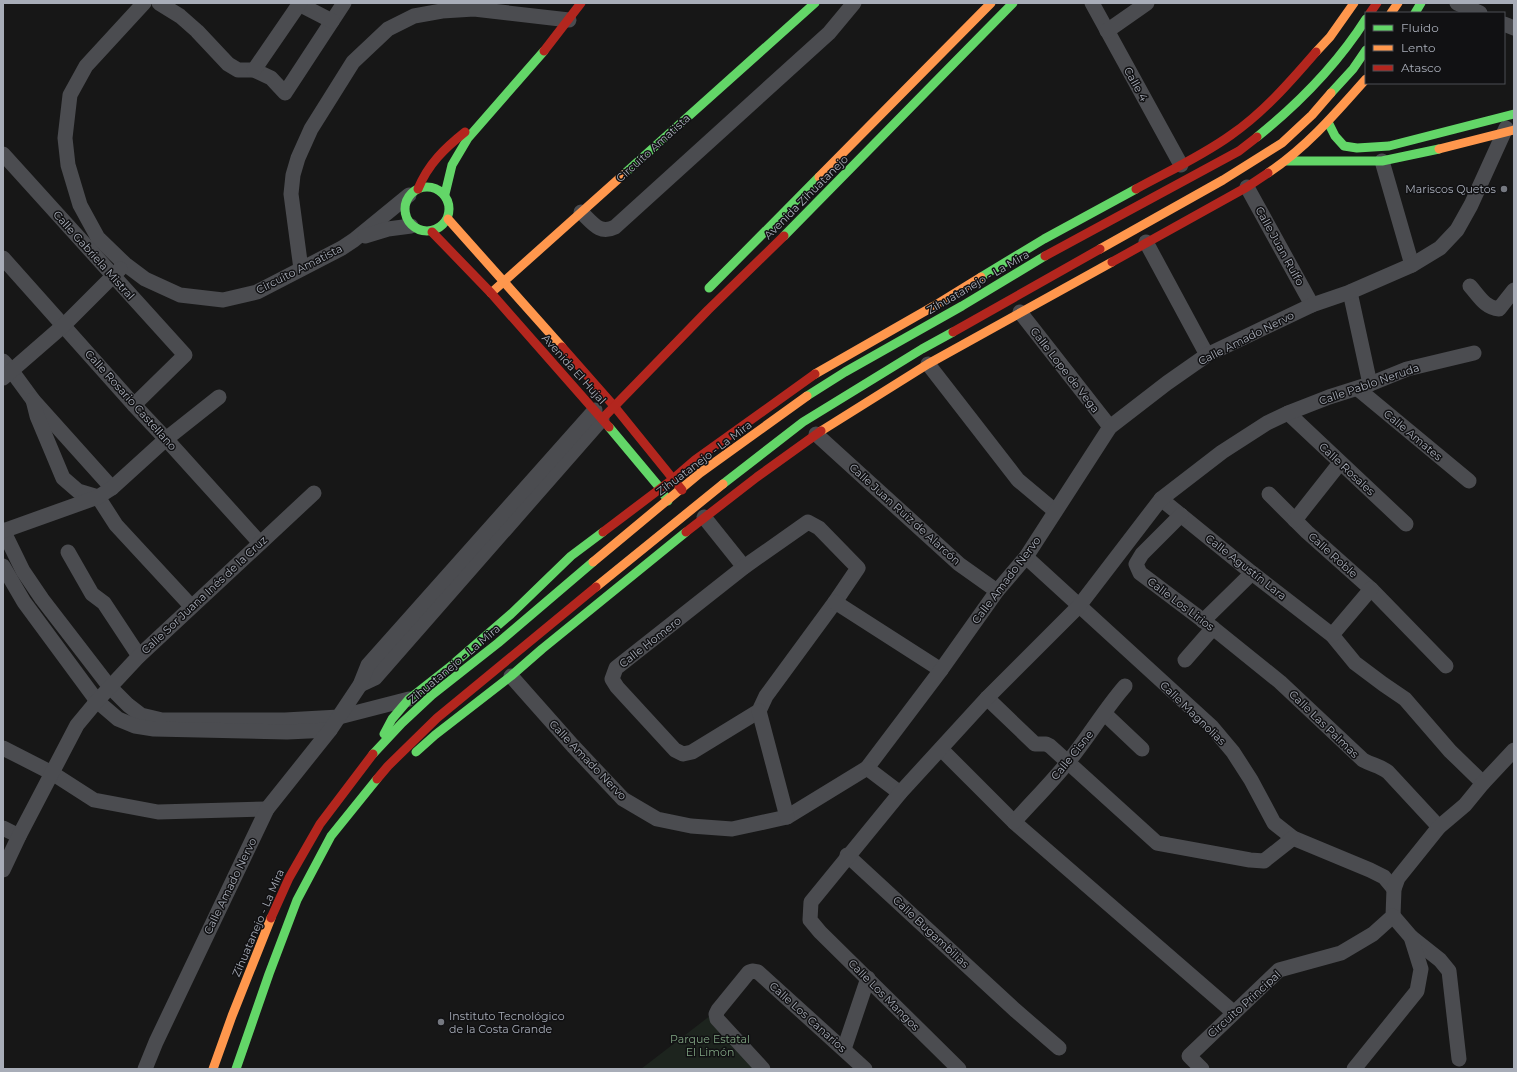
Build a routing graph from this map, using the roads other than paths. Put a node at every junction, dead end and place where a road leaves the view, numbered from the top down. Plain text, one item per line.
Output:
1 (144, 3) edge
2 (159, 3) edge
3 (344, 3) edge
4 (582, 3) edge
5 (815, 3) edge
6 (854, 3) edge
7 (991, 3) edge
8 (1013, 3) edge
9 (1092, 3) edge
10 (1147, 3) edge
11 (1354, 3) edge
12 (1377, 3) edge
13 (1398, 3) edge
14 (1421, 3) edge
15 (1457, 3) edge
16 (300, 4) edge
17 (1371, 12) edge
18 (1392, 12) edge
19 (1416, 12) edge
20 (1478, 12) edge
21 (569, 20) junction
22 (332, 21) junction
23 (1365, 21) edge
24 (1107, 31) junction
25 (1365, 51) edge
26 (254, 70) junction
27 (1365, 80) edge
28 (493, 108) junction
29 (1513, 115) edge
30 (1328, 122) junction
31 (1509, 132) edge
32 (3, 154) edge
33 (1286, 161) junction
34 (1382, 161) junction
35 (1180, 165) junction
36 (1247, 187) junction
37 (413, 192) junction
38 (445, 194) junction
39 (581, 212) junction
40 (448, 219) junction
41 (411, 226) junction
42 (432, 232) junction
43 (1044, 239) junction
44 (354, 240) junction
45 (1146, 242) junction
46 (1052, 252) junction
47 (3, 258) edge
48 (125, 264) junction
49 (1412, 265) junction
50 (301, 269) junction
51 (113, 276) junction
52 (502, 282) junction
53 (1470, 286) dead end
54 (1514, 290) edge
55 (706, 292) dead end
56 (1350, 292) junction
57 (492, 293) junction
58 (1312, 304) junction
59 (1020, 312) junction
60 (64, 325) junction
61 (1474, 353) dead end
62 (1207, 355) junction
63 (928, 364) junction
64 (6, 369) edge
65 (1364, 386) junction
66 (608, 394) junction
67 (219, 397) dead end
68 (33, 400) junction
69 (134, 405) junction
70 (614, 406) junction
71 (1288, 413) junction
72 (598, 414) junction
73 (1110, 427) junction
74 (816, 434) junction
75 (166, 439) junction
76 (1340, 463) junction
77 (673, 479) junction
78 (1469, 481) dead end
79 (112, 488) junction
80 (660, 488) junction
81 (314, 493) dead end
82 (1269, 494) dead end
83 (98, 497) junction
84 (688, 497) junction
85 (1161, 499) junction
86 (674, 509) junction
87 (1055, 511) junction
88 (1181, 515) junction
89 (704, 517) junction
90 (1295, 520) junction
91 (1406, 524) dead end
92 (689, 529) junction
93 (3, 531) edge
94 (260, 542) junction
95 (68, 552) dead end
96 (1026, 557) junction
97 (3, 566) edge
98 (744, 567) junction
99 (1252, 573) junction
100 (1371, 589) junction
101 (997, 591) junction
102 (834, 602) junction
103 (191, 606) junction
104 (1078, 606) junction
105 (1208, 624) junction
106 (1332, 635) junction
107 (139, 656) junction
108 (1186, 660) dead end
109 (1446, 666) dead end
110 (940, 670) junction
111 (511, 676) junction
112 (1280, 682) joint
113 (109, 686) junction
114 (1125, 686) dead end
115 (987, 698) junction
116 (409, 699) junction
117 (97, 701) junction
118 (759, 711) junction
119 (1104, 714) junction
120 (339, 717) junction
121 (330, 730) junction
122 (3, 748) edge
123 (941, 749) junction
124 (1142, 749) dead end
125 (1514, 750) edge
126 (373, 754) junction
127 (1068, 762) junction
128 (867, 768) junction
129 (52, 773) junction
130 (1483, 783) junction
131 (900, 793) junction
132 (266, 810) junction
133 (787, 817) junction
134 (1014, 822) junction
135 (1439, 827) junction
136 (3, 828) edge
137 (19, 836) junction
138 (331, 836) junction
139 (1293, 838) junction
140 (847, 855) junction
141 (3, 870) edge
142 (1394, 889) junction
143 (1393, 916) junction
144 (810, 920) joint
145 (1411, 937) junction
146 (868, 978) junction
147 (1233, 1012) junction
148 (1059, 1048) dead end
149 (844, 1050) junction
150 (1459, 1059) dead end
151 (145, 1069) edge
152 (213, 1069) edge
153 (236, 1069) edge
154 (763, 1069) edge
155 (865, 1069) edge
156 (959, 1069) edge
157 (1202, 1069) edge
158 (1354, 1069) edge

1 - 48 street, Circuito Amatista
2 - 26 street
3 - 22 street
4 - 21 main road, Circuito Amatista
5 - 39 main road, Circuito Amatista
6 - 39 street
7 - 55 main road, Avenida Zihuatanejo
8 - 70 main road, Avenida Zihuatanejo
9 - 24 street, Calle 4
10 - 24 street
11 - 35 main road
12 - 17 main road
13 - 18 main road
14 - 19 main road
15 - 20 street
16 - 22 street
16 - 26 street
21 - 28 main road, Circuito Amatista
21 - 50 street
22 - 26 street
23 - 46 main road, Zihuatanejo - La Mira
24 - 35 street, Calle 4
25 - 84 main road, Zihuatanejo - La Mira
27 - 30 main road
28 - 37 main road, Circuito Amatista
28 - 38 main road, Circuito Amatista
29 - 30 main road
29 - 31 street, Calle Amado Nervo
30 - 33 main road
31 - 34 main road
31 - 49 street, Calle Amado Nervo
32 - 51 street, Calle Gabriela Mistral
33 - 34 main road
33 - 36 main road
34 - 49 street
35 - 43 main road
36 - 45 main road
36 - 58 street, Calle Juan Rulfo
37 - 38 main road
37 - 41 main road
37 - 44 street, Circuito Amatista
38 - 40 main road
39 - 52 main road, Circuito Amatista
40 - 42 main road
40 - 52 main road, Avenida El Hujal
41 - 42 main road
41 - 44 street, Circuito Amatista
42 - 57 main road, Avenida El Hujal
43 - 46 main road
43 - 77 main road
44 - 50 street, Circuito Amatista
45 - 59 main road
45 - 62 street
46 - 84 main road, Zihuatanejo - La Mira
47 - 60 street, Calle Rosario Castellano
48 - 50 street, Circuito Amatista
48 - 51 street
49 - 56 street, Calle Amado Nervo
51 - 60 street
51 - 69 street, Calle Gabriela Mistral
52 - 57 main road, Circuito Amatista
52 - 66 main road, Avenida El Hujal
53 - 54 street
56 - 58 street, Calle Amado Nervo
56 - 65 street
57 - 72 main road, Avenida El Hujal
58 - 62 street, Calle Amado Nervo
59 - 63 main road
59 - 73 street, Calle Lope de Vega
60 - 64 street
60 - 69 street, Calle Rosario Castellano
61 - 65 street, Calle Pablo Neruda
62 - 73 street, Calle Amado Nervo
63 - 74 main road
63 - 87 street
64 - 68 street
65 - 71 street, Calle Pablo Neruda
65 - 78 street, Calle Amates
66 - 70 main road, Avenida El Hujal
66 - 72 main road
67 - 75 street
68 - 79 street
68 - 83 street
69 - 75 street, Calle Rosario Castellano
70 - 72 main road, Avenida Zihuatanejo
70 - 77 main road, Avenida El Hujal
71 - 76 street, Calle Rosales
71 - 85 street, Calle Pablo Neruda
72 - 80 main road, Avenida El Hujal
72 - 120 street, Calle Amado Nervo
73 - 87 street, Calle Amado Nervo
74 - 89 main road
74 - 101 street, Calle Juan Ruiz de Alarcón
75 - 79 street
75 - 94 street, Calle Rosario Castellano
76 - 90 street
76 - 91 street, Calle Rosales
77 - 80 main road
77 - 84 main road, Avenida El Hujal
79 - 83 street
80 - 86 main road, Avenida El Hujal
80 - 116 main road
81 - 94 street, Calle Sor Juana Inés de la Cruz
82 - 90 street, Calle Roble
83 - 93 street
83 - 103 street
84 - 86 main road, Zihuatanejo - La Mira
84 - 86 main road, Zihuatanejo - La Mira
84 - 89 main road, Avenida El Hujal
85 - 88 street, Calle Agustín Lara
85 - 104 street, Calle Pablo Neruda
86 - 92 main road, Avenida El Hujal
86 - 126 main road, Zihuatanejo - La Mira
86 - 138 main road, Zihuatanejo - La Mira
87 - 96 street, Calle Amado Nervo
88 - 99 street, Calle Agustín Lara
88 - 105 street, Calle Los Lirios
89 - 92 main road
89 - 98 street
90 - 100 street, Calle Roble
92 - 111 main road
93 - 113 street
94 - 103 street, Calle Sor Juana Inés de la Cruz
95 - 107 street
96 - 101 street, Calle Amado Nervo
96 - 104 street, Calle Magnolias
97 - 117 street
98 - 102 street, Calle Homero
98 - 118 street, Calle Homero
99 - 105 street
99 - 106 street, Calle Agustín Lara
100 - 106 street
100 - 109 street, Calle Roble
101 - 110 street, Calle Amado Nervo
102 - 110 street
102 - 118 street, Calle Homero
103 - 107 street, Calle Sor Juana Inés de la Cruz
104 - 115 street, Calle Pablo Neruda
104 - 139 street, Calle Magnolias
105 - 108 street
105 - 112 street, Calle Los Lirios
106 - 130 street, Calle Agustín Lara
107 - 113 street, Calle Sor Juana Inés de la Cruz
110 - 128 street, Calle Amado Nervo
111 - 133 street, Calle Amado Nervo
111 - 138 main road
112 - 135 street, Calle Las Palmas
113 - 117 street, Calle Sor Juana Inés de la Cruz
113 - 120 street
114 - 119 street, Calle Cisne
115 - 123 street, Calle Pablo Neruda
115 - 127 street
116 - 120 street
116 - 126 main road
117 - 121 street
117 - 129 street
118 - 133 street
119 - 124 street
119 - 127 street, Calle Cisne
120 - 121 street, Calle Amado Nervo
121 - 132 street, Calle Amado Nervo
122 - 129 street
123 - 131 street, Calle Pablo Neruda
123 - 134 street
125 - 130 street
126 - 152 main road, Zihuatanejo - La Mira
127 - 134 street, Calle Cisne
127 - 139 street
128 - 131 street
128 - 133 street, Calle Amado Nervo
129 - 132 street
129 - 137 street
130 - 135 street
131 - 140 street, Calle Pablo Neruda
132 - 151 street, Calle Amado Nervo
134 - 147 street
135 - 142 street
136 - 137 street
137 - 141 street
138 - 153 main road, Zihuatanejo - La Mira
139 - 142 street, Calle Magnolias
140 - 144 street, Calle Pablo Neruda
140 - 148 street, Calle Bugambilias
142 - 143 street
143 - 145 street
143 - 147 street, Circuito Principal
144 - 146 street, Calle Los Mangos
145 - 150 street
145 - 158 street
146 - 149 street
146 - 156 street, Calle Los Mangos
147 - 157 street, Circuito Principal
149 - 154 street, Calle Los Canarios
149 - 155 street, Calle Los Canarios

